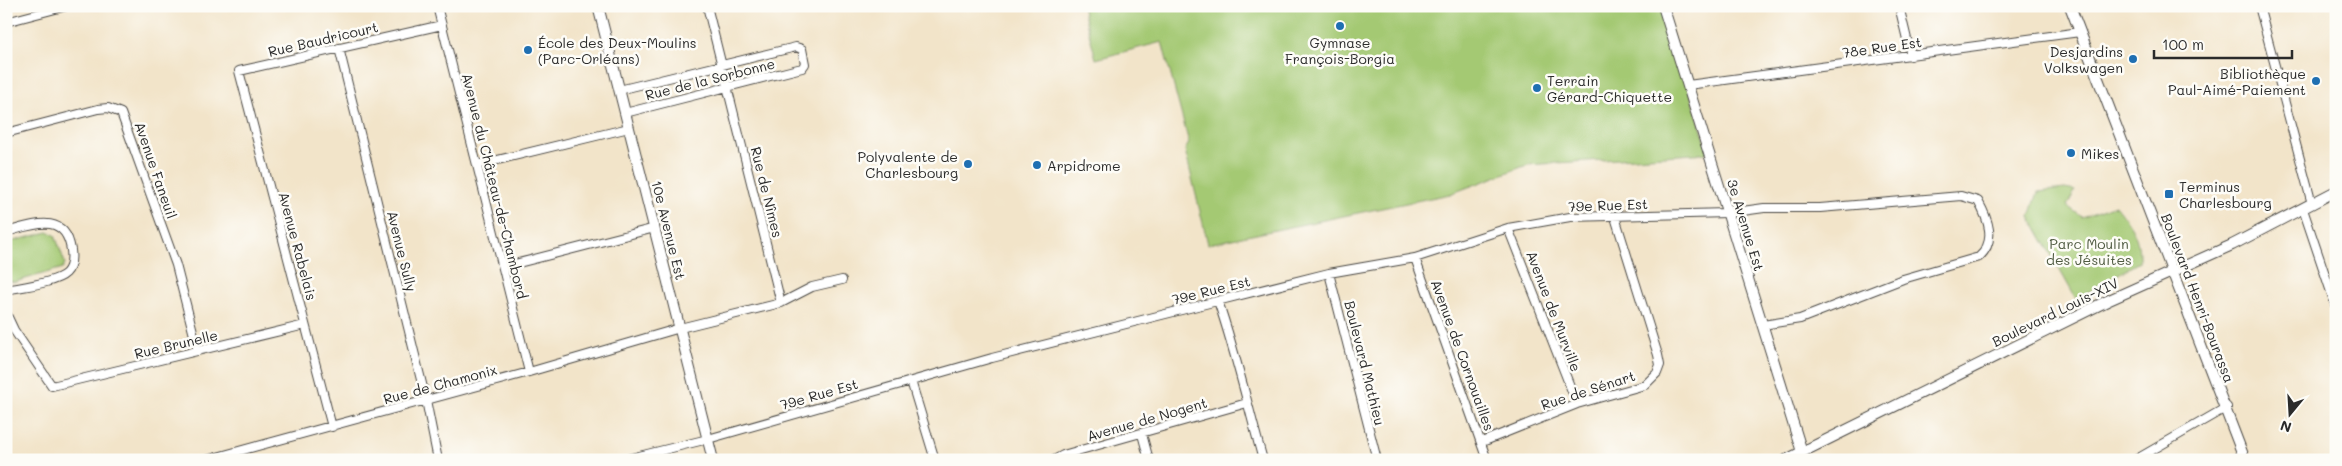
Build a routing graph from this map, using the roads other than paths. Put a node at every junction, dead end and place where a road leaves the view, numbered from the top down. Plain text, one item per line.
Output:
1 (67, 6) edge
2 (437, 6) edge
3 (598, 6) edge
4 (707, 6) edge
5 (1663, 6) edge
6 (1899, 6) edge
7 (2070, 6) edge
8 (2259, 6) edge
9 (6, 22) edge
10 (442, 26) junction
11 (2080, 32) junction
12 (339, 48) junction
13 (1911, 56) junction
14 (722, 65) junction
15 (239, 70) joint
16 (1688, 85) junction
17 (728, 88) junction
18 (619, 90) junction
19 (625, 113) junction
20 (629, 128) junction
21 (6, 133) edge
22 (477, 165) junction
23 (2336, 191) edge
24 (2307, 206) junction
25 (1728, 213) junction
26 (1615, 217) junction
27 (654, 228) junction
28 (1508, 228) junction
29 (6, 232) edge
30 (1415, 258) junction
31 (503, 267) junction
32 (2173, 270) junction
33 (1329, 273) junction
34 (842, 280) dead end
35 (6, 290) edge
36 (1218, 301) junction
37 (781, 303) junction
38 (2336, 307) edge
39 (6, 313) edge
40 (1763, 325) junction
41 (305, 326) junction
42 (680, 328) junction
43 (198, 351) junction
44 (529, 372) junction
45 (911, 381) junction
46 (426, 400) junction
47 (1247, 404) junction
48 (1576, 404) junction
49 (2227, 408) junction
50 (332, 427) junction
51 (1142, 434) junction
52 (708, 439) junction
53 (1482, 442) junction
54 (1802, 452) junction
55 (206, 460) edge
56 (438, 460) edge
57 (623, 460) edge
58 (714, 460) edge
59 (935, 460) edge
60 (1054, 460) edge
61 (1150, 460) edge
62 (1263, 460) edge
63 (1377, 460) edge
64 (1487, 460) edge
65 (1786, 460) edge
66 (2135, 460) edge
67 (2246, 460) edge

1 - 9 street
2 - 10 street, Avenue du Château-de-Chambord
3 - 18 main road, 10e Avenue Est
4 - 14 street, Rue de Nîmes
5 - 16 main road, 3e Avenue Est
6 - 13 street
7 - 11 main road, Boulevard Henri-Bourassa
8 - 24 street
10 - 12 street, Rue Baudricourt
10 - 22 street, Avenue du Château-de-Chambord
11 - 13 street, 78e Rue Est
11 - 32 main road, Boulevard Henri-Bourassa
12 - 15 street, Rue Baudricourt
12 - 46 street, Avenue Sully
13 - 16 street, 78e Rue Est
14 - 17 street, Rue de Nîmes
14 - 17 street, Rue de la Sorbonne
14 - 18 street, Rue de la Sorbonne
15 - 41 street, Avenue Rabelais
16 - 25 main road, 3e Avenue Est
17 - 19 street, Rue de la Sorbonne
17 - 37 street, Rue de Nîmes
18 - 19 main road, 10e Avenue Est
19 - 20 main road, 10e Avenue Est
20 - 22 street
20 - 27 main road, 10e Avenue Est
21 - 43 street, Avenue Faneuil
22 - 31 street, Avenue du Château-de-Chambord
23 - 24 main road, Boulevard Louis-XIV
24 - 32 main road, Boulevard Louis-XIV
24 - 38 street
25 - 26 street, 79e Rue Est
25 - 40 main road, 3e Avenue Est
25 - 40 street, 79e Rue Est
26 - 28 street, 79e Rue Est
26 - 48 street, Rue de Sénart
27 - 31 street
27 - 42 main road, 10e Avenue Est
28 - 30 street, 79e Rue Est
28 - 48 street, Avenue de Murville
29 - 35 street
30 - 33 street, 79e Rue Est
30 - 53 street, Avenue de Cornouailles
31 - 44 street, Avenue du Château-de-Chambord
32 - 49 main road, Boulevard Henri-Bourassa
32 - 54 main road, Boulevard Louis-XIV
33 - 36 street, 79e Rue Est
33 - 63 street, Boulevard Mathieu
34 - 37 street
36 - 45 street, 79e Rue Est
36 - 47 street
37 - 42 street
39 - 43 street, Rue Brunelle
40 - 54 main road, 3e Avenue Est
41 - 43 street, Rue Brunelle
41 - 50 street, Avenue Rabelais
42 - 44 street, Rue de Chamonix
42 - 52 main road, 10e Avenue Est
44 - 46 street, Rue de Chamonix
45 - 52 street, 79e Rue Est
45 - 59 street
46 - 50 street, Rue de Chamonix
46 - 56 street, Avenue Sully
47 - 51 street, Avenue de Nogent
47 - 62 street
48 - 53 street, Rue de Sénart
49 - 66 street
49 - 67 main road, Boulevard Henri-Bourassa
50 - 55 street, Rue de Chamonix
51 - 60 street, Avenue de Nogent
51 - 61 street
52 - 57 street, 79e Rue Est
52 - 58 main road, 10e Avenue Est
53 - 64 street, Avenue de Cornouailles
54 - 65 main road, Boulevard Louis-XIV

